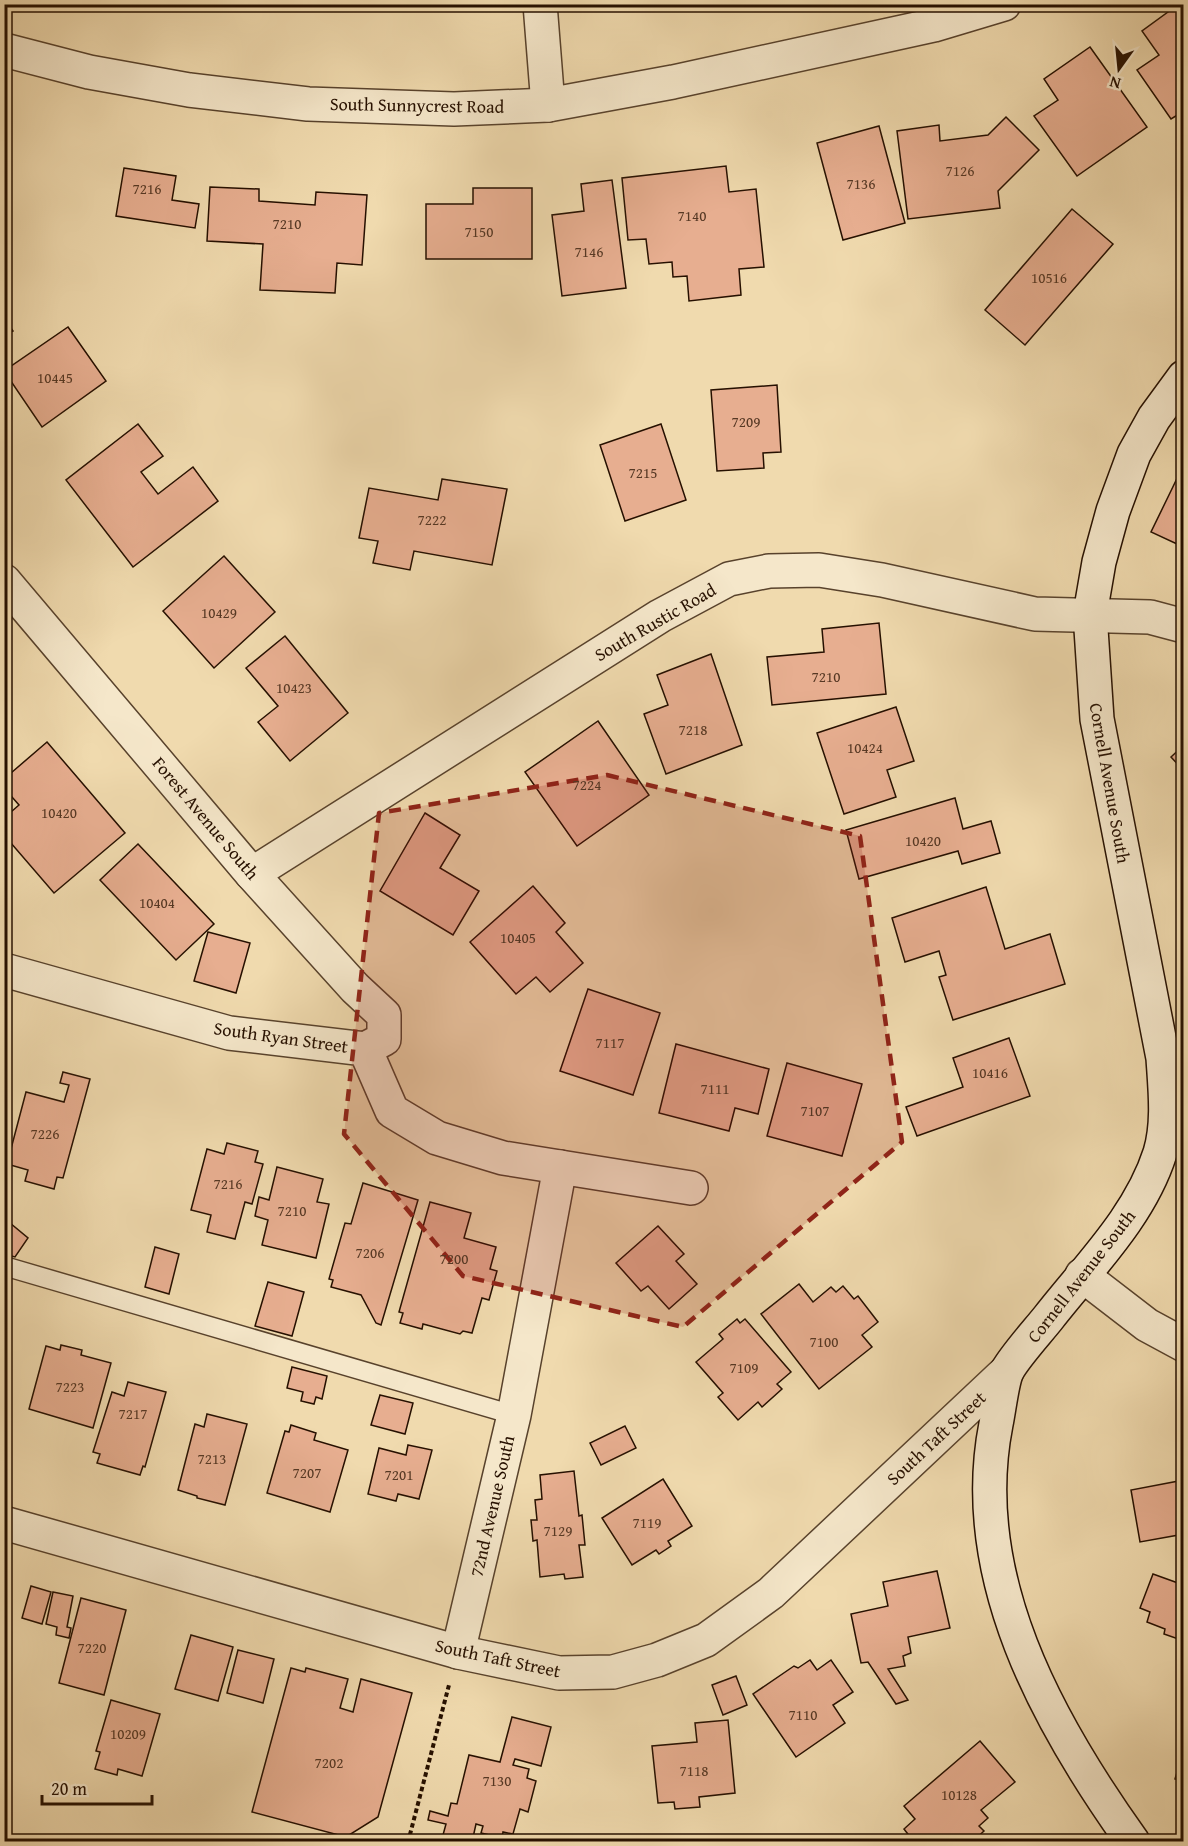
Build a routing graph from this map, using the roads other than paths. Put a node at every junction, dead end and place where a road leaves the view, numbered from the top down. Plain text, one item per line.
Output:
1 (540, 4) edge
2 (1004, 4) edge
3 (4, 50) edge
4 (548, 105) junction
5 (1184, 377) edge
6 (4, 581) edge
7 (1090, 614) junction
8 (1184, 626) edge
9 (252, 874) junction
10 (4, 970) edge
11 (365, 1049) junction
12 (560, 1167) junction
13 (691, 1188) dead end
14 (4, 1266) edge
15 (1082, 1275) junction
16 (1184, 1346) edge
17 (1007, 1371) junction
18 (514, 1415) junction
19 (4, 1523) edge
20 (458, 1652) junction
21 (1133, 1842) edge

1 - 4 street
2 - 4 street, South Sunnycrest Road
3 - 4 street, South Sunnycrest Road
5 - 7 street, Cornell Avenue South
6 - 9 street, Forest Avenue South
7 - 8 street, South Rustic Road
7 - 9 street, South Rustic Road
7 - 15 street, Cornell Avenue South
9 - 11 street, Forest Avenue South
10 - 11 street, South Ryan Street
11 - 12 street, South Ryan Street
12 - 13 street, South Ryan Street
12 - 18 street, 72nd Avenue South
14 - 18 lane
15 - 16 street
15 - 17 street, Cornell Avenue South
17 - 20 street, South Taft Street
17 - 21 street, Cornell Avenue South
18 - 20 street, 72nd Avenue South
19 - 20 street, South Taft Street

